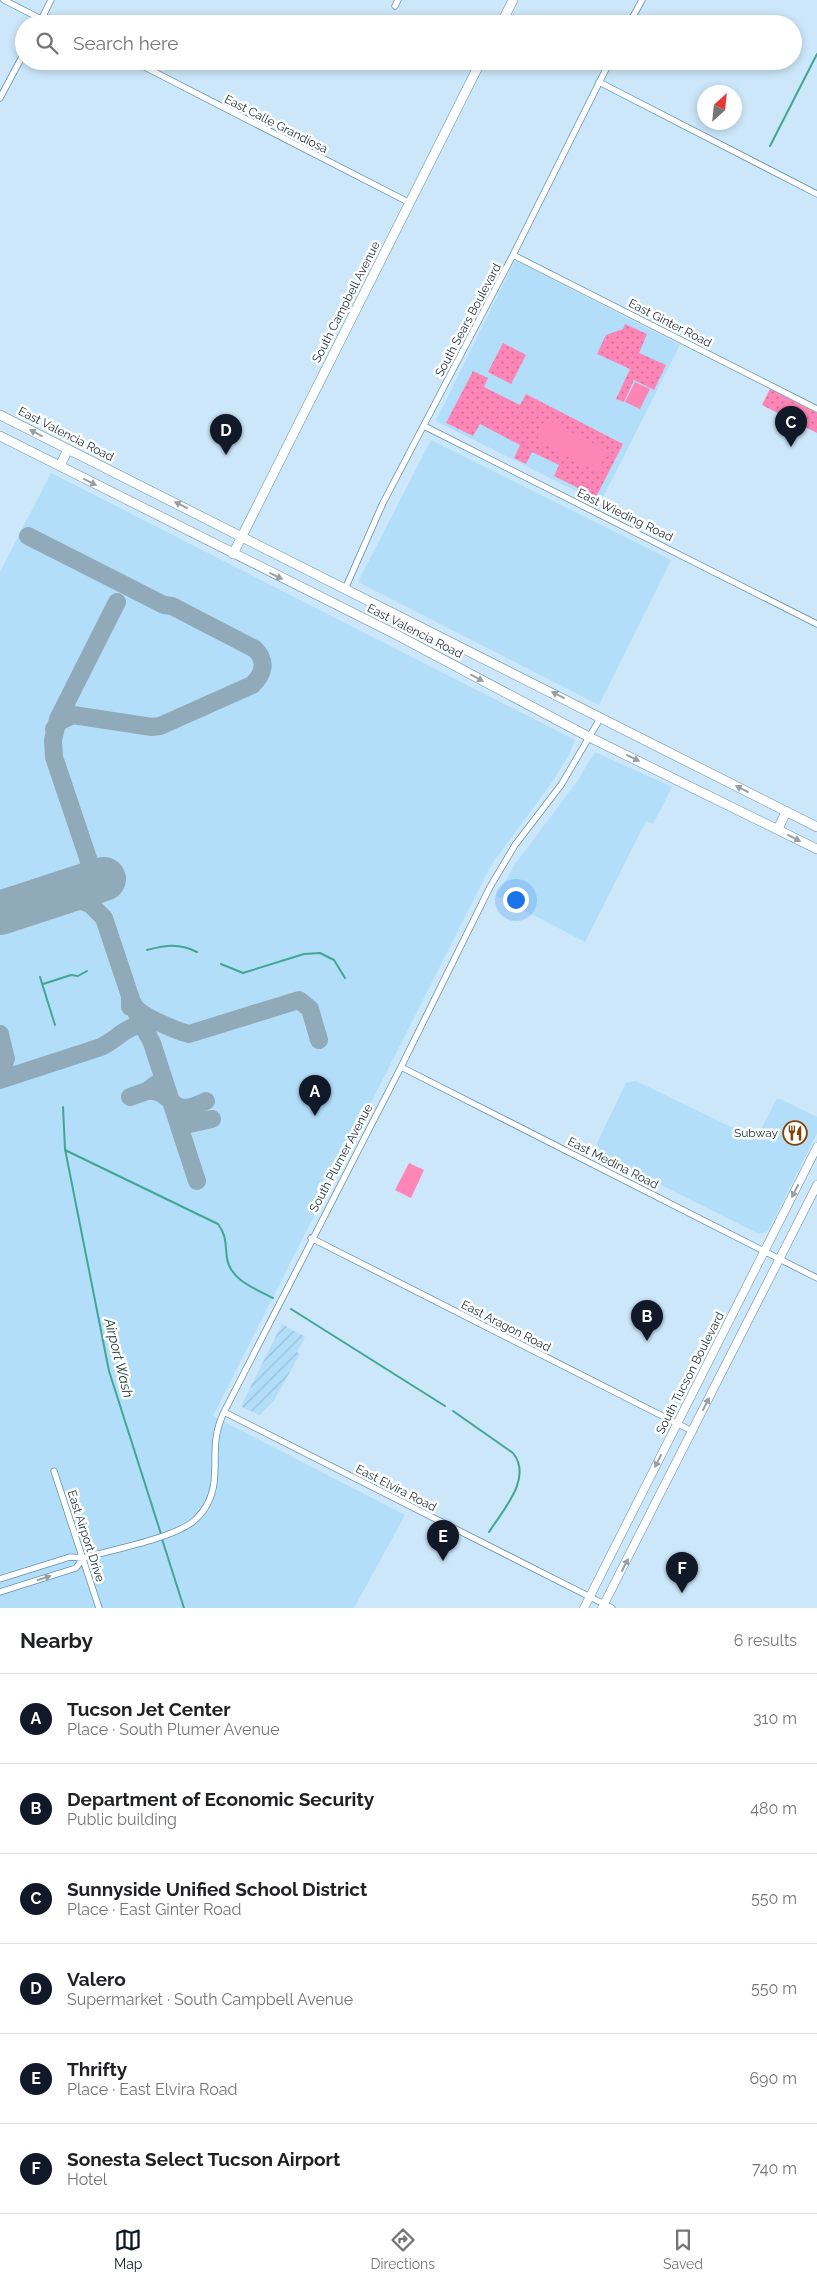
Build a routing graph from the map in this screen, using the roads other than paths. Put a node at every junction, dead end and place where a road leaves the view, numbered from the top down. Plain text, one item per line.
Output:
1 (4, 0) edge
2 (51, 0) edge
3 (398, 0) edge
4 (514, 0) edge
5 (642, 0) edge
6 (395, 6) dead end
7 (29, 15) edge
8 (44, 15) edge
9 (506, 15) edge
10 (634, 15) edge
11 (15, 69) edge
12 (151, 70) edge
13 (476, 70) edge
14 (605, 70) edge
15 (599, 82) junction
16 (0, 98) edge
17 (817, 194) edge
18 (410, 203) junction
19 (513, 255) junction
20 (817, 409) edge
21 (0, 415) edge
22 (424, 426) junction
23 (0, 436) edge
24 (68, 449) junction
25 (60, 466) junction
26 (241, 536) junction
27 (233, 554) junction
28 (345, 589) junction
29 (817, 624) edge
30 (601, 717) junction
31 (589, 737) junction
32 (786, 812) junction
33 (817, 827) edge
34 (778, 829) junction
35 (817, 849) edge
36 (400, 1067) junction
37 (817, 1147) edge
38 (817, 1185) edge
39 (312, 1238) junction
40 (764, 1251) junction
41 (779, 1259) junction
42 (817, 1278) edge
43 (224, 1412) junction
44 (677, 1424) junction
45 (692, 1432) junction
46 (54, 1471) dead end
47 (84, 1558) junction
48 (0, 1579) edge
49 (0, 1592) edge
50 (589, 1597) junction
51 (606, 1607) edge
52 (99, 1608) edge
53 (584, 1608) edge

1 - 7 street
2 - 8 street
3 - 6 street
4 - 9 main road
5 - 10 street
11 - 16 street
12 - 18 street, East Calle Grandiosa
13 - 18 main road, South Campbell Avenue
14 - 15 street, South Sears Boulevard
15 - 17 street
15 - 19 street, South Sears Boulevard
18 - 26 main road, South Campbell Avenue
19 - 20 street, East Ginter Road
19 - 22 street, South Sears Boulevard
24 -> 21 main road, East Valencia Road
22 - 28 street, South Sears Boulevard
22 - 29 street, East Wieding Road
23 - 25 main road, East Valencia Road
24 - 25 main road
26 -> 24 main road, East Valencia Road
25 -> 27 main road, East Valencia Road
26 - 27 main road, South Campbell Avenue
26 - 28 main road, East Valencia Road
27 -> 31 main road, East Valencia Road
30 -> 28 main road, East Valencia Road
30 - 31 street, South Plumer Avenue
32 -> 30 main road, East Valencia Road
31 -> 34 main road, East Valencia Road
31 - 36 street, South Plumer Avenue
32 - 33 main road, East Valencia Road
32 - 34 main road
34 -> 35 main road, East Valencia Road
36 - 39 street, South Plumer Avenue
36 - 40 street, East Medina Road
37 -> 40 main road, South Tucson Boulevard
38 - 41 main road
39 - 43 street, South Plumer Avenue
39 - 44 street, East Aragon Road
40 - 41 street, East Medina Road
40 - 44 main road, South Tucson Boulevard
41 - 42 street, East Medina Road
45 -> 41 main road
43 - 47 street, South Plumer Avenue
43 - 50 street, East Elvira Road
44 - 45 street, East Aragon Road
44 -> 50 main road, South Tucson Boulevard
51 -> 45 main road
46 - 47 street, East Airport Drive
47 - 48 street, South Plumer Avenue
49 -> 47 street, South Plumer Avenue
47 - 52 street, East Airport Drive
50 - 51 street, East Elvira Road
50 - 53 main road, South Tucson Boulevard

